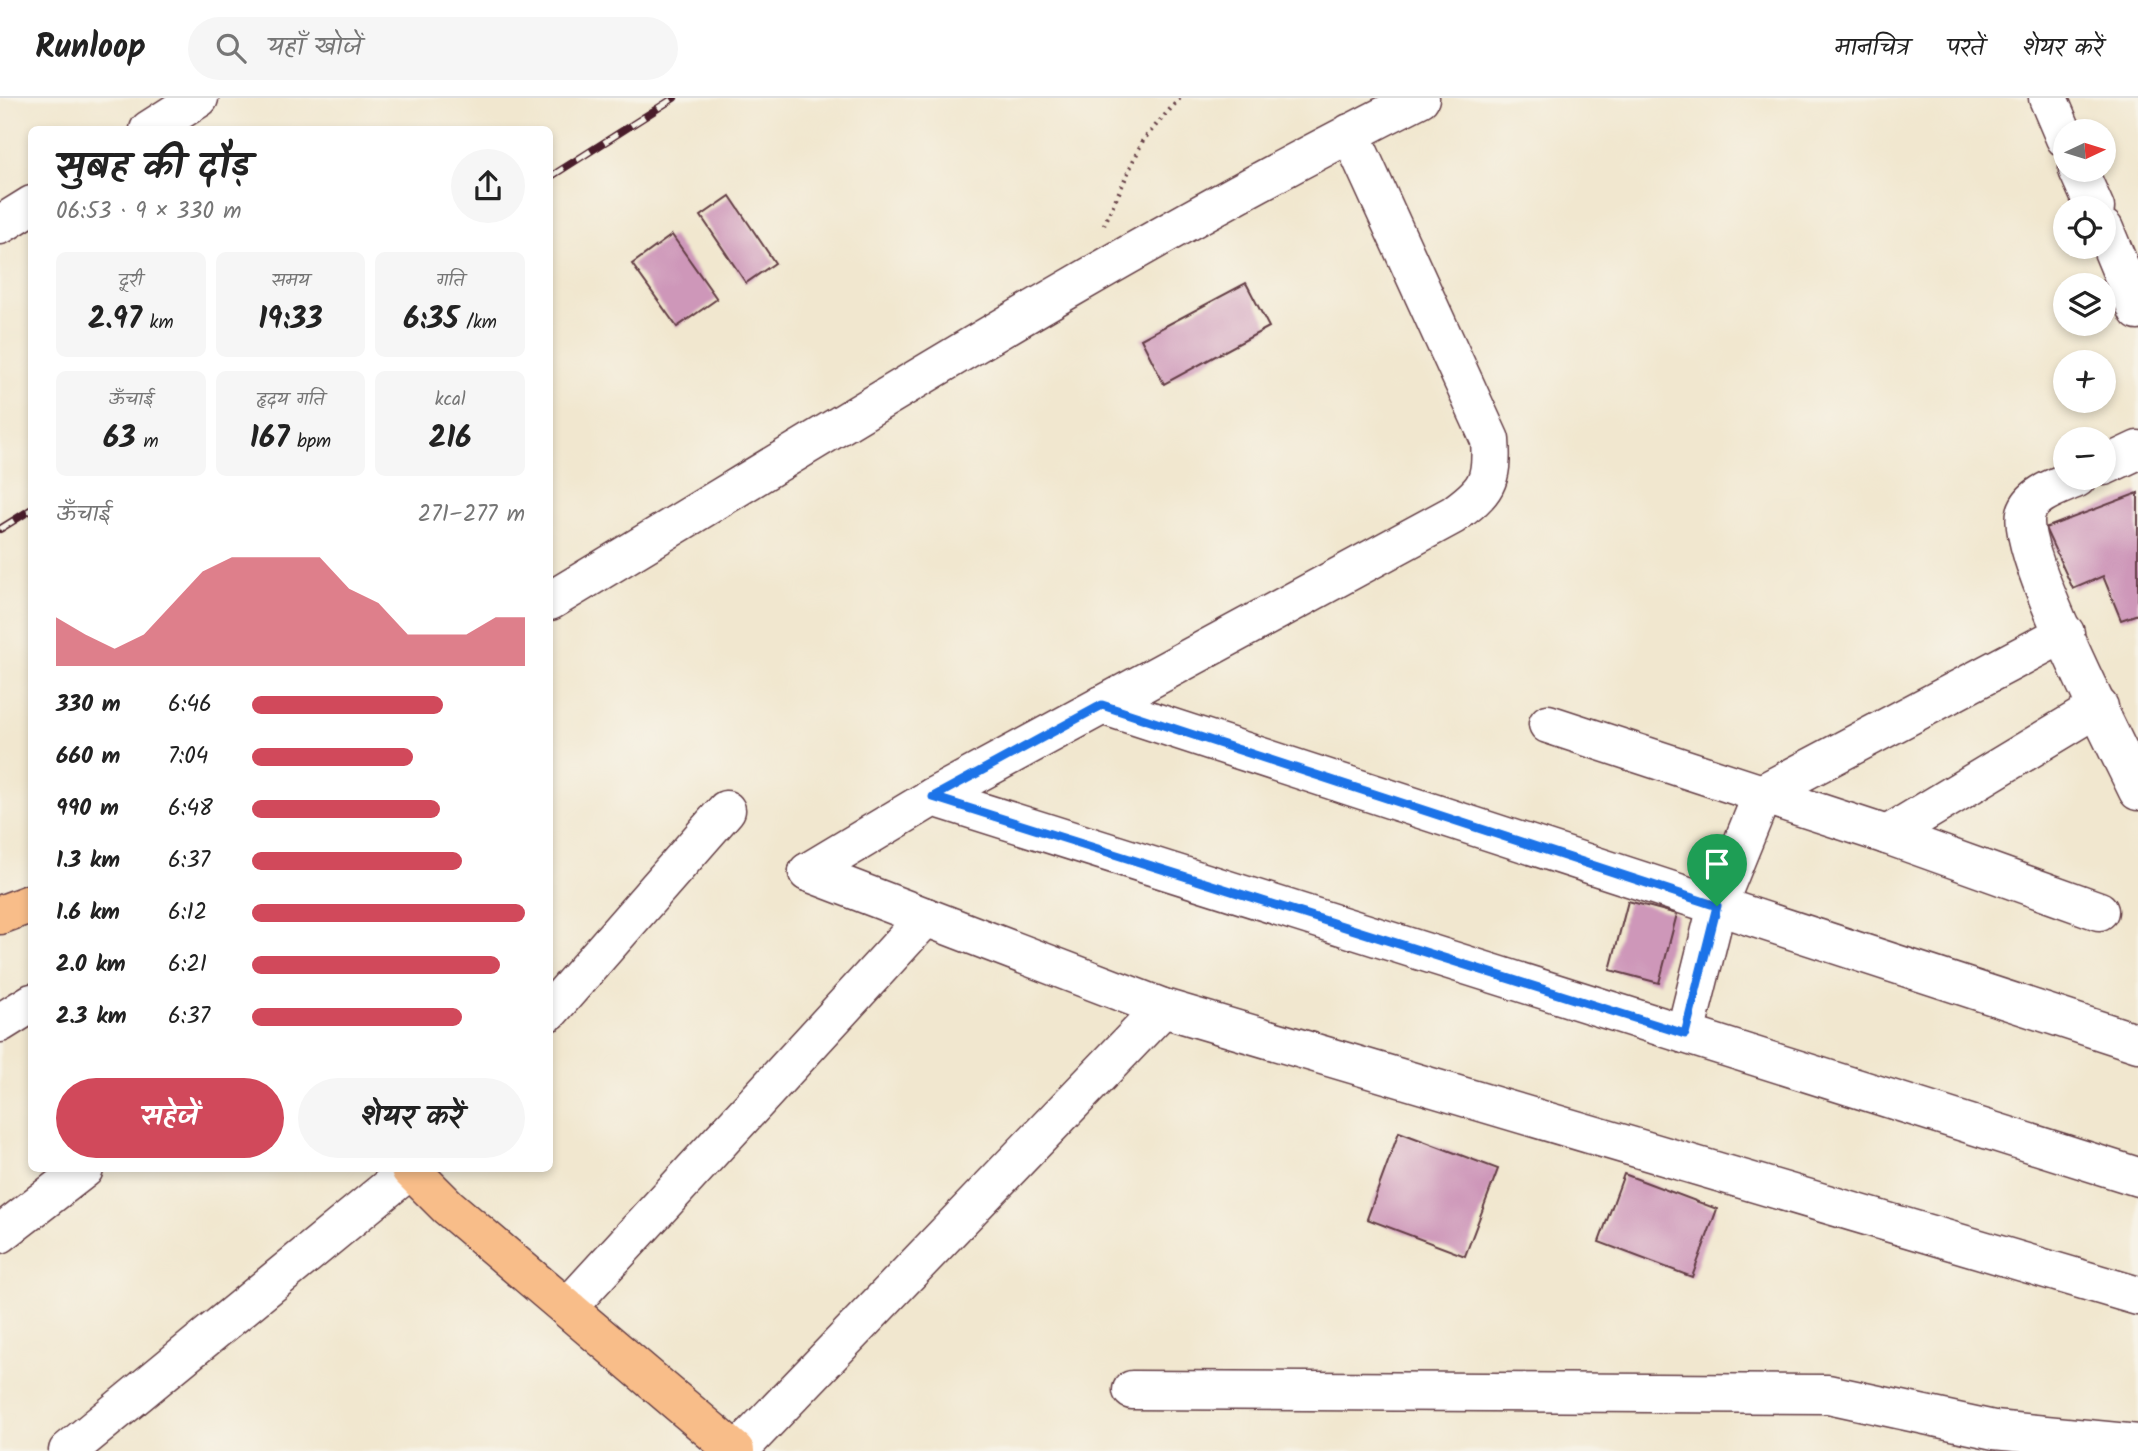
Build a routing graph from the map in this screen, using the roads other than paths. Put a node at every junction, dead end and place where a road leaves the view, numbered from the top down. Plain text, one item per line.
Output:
1 (199, 98) edge
2 (1420, 98) edge
3 (2048, 98) edge
4 (2057, 119) edge
5 (155, 126) edge
6 (1350, 133) junction
7 (28, 208) edge
8 (0, 225) edge
9 (2116, 258) edge
10 (2138, 312) edge
11 (2138, 450) edge
12 (2116, 460) edge
13 (2053, 488) edge
14 (553, 599) edge
15 (2065, 633) junction
16 (1102, 705) junction
17 (2099, 707) junction
18 (1548, 724) dead end
19 (2138, 791) edge
20 (1763, 793) junction
21 (933, 797) junction
22 (726, 810) dead end
23 (1887, 835) junction
24 (28, 904) edge
25 (1717, 906) junction
26 (2099, 911) dead end
27 (0, 915) edge
28 (926, 917) junction
29 (28, 1006) edge
30 (553, 1008) edge
31 (1163, 1008) junction
32 (0, 1023) edge
33 (1685, 1034) junction
34 (2138, 1043) edge
35 (80, 1172) edge
36 (407, 1172) edge
37 (414, 1172) edge
38 (2138, 1177) edge
39 (0, 1234) edge
40 (2138, 1296) edge
41 (567, 1308) junction
42 (1132, 1390) dead end
43 (2138, 1444) edge
44 (68, 1451) edge
45 (736, 1451) edge

1 - 5 street
2 - 6 street
3 - 4 street
6 - 14 street
6 - 16 street
7 - 8 street
9 - 10 street
11 - 12 street
13 - 15 street
15 - 17 street
15 - 20 street
16 - 21 street
16 - 25 street
17 - 19 street
17 - 23 street
18 - 20 street
20 - 23 street
20 - 25 street
21 - 28 street
21 - 33 street
22 - 30 street
23 - 26 street
24 - 27 main road
25 - 33 street
25 - 34 street
28 - 31 street
28 - 41 street
29 - 32 street
31 - 40 street
31 - 45 street
33 - 38 street
35 - 39 street
36 - 44 street
37 - 41 main road
41 - 45 main road
42 - 43 street

